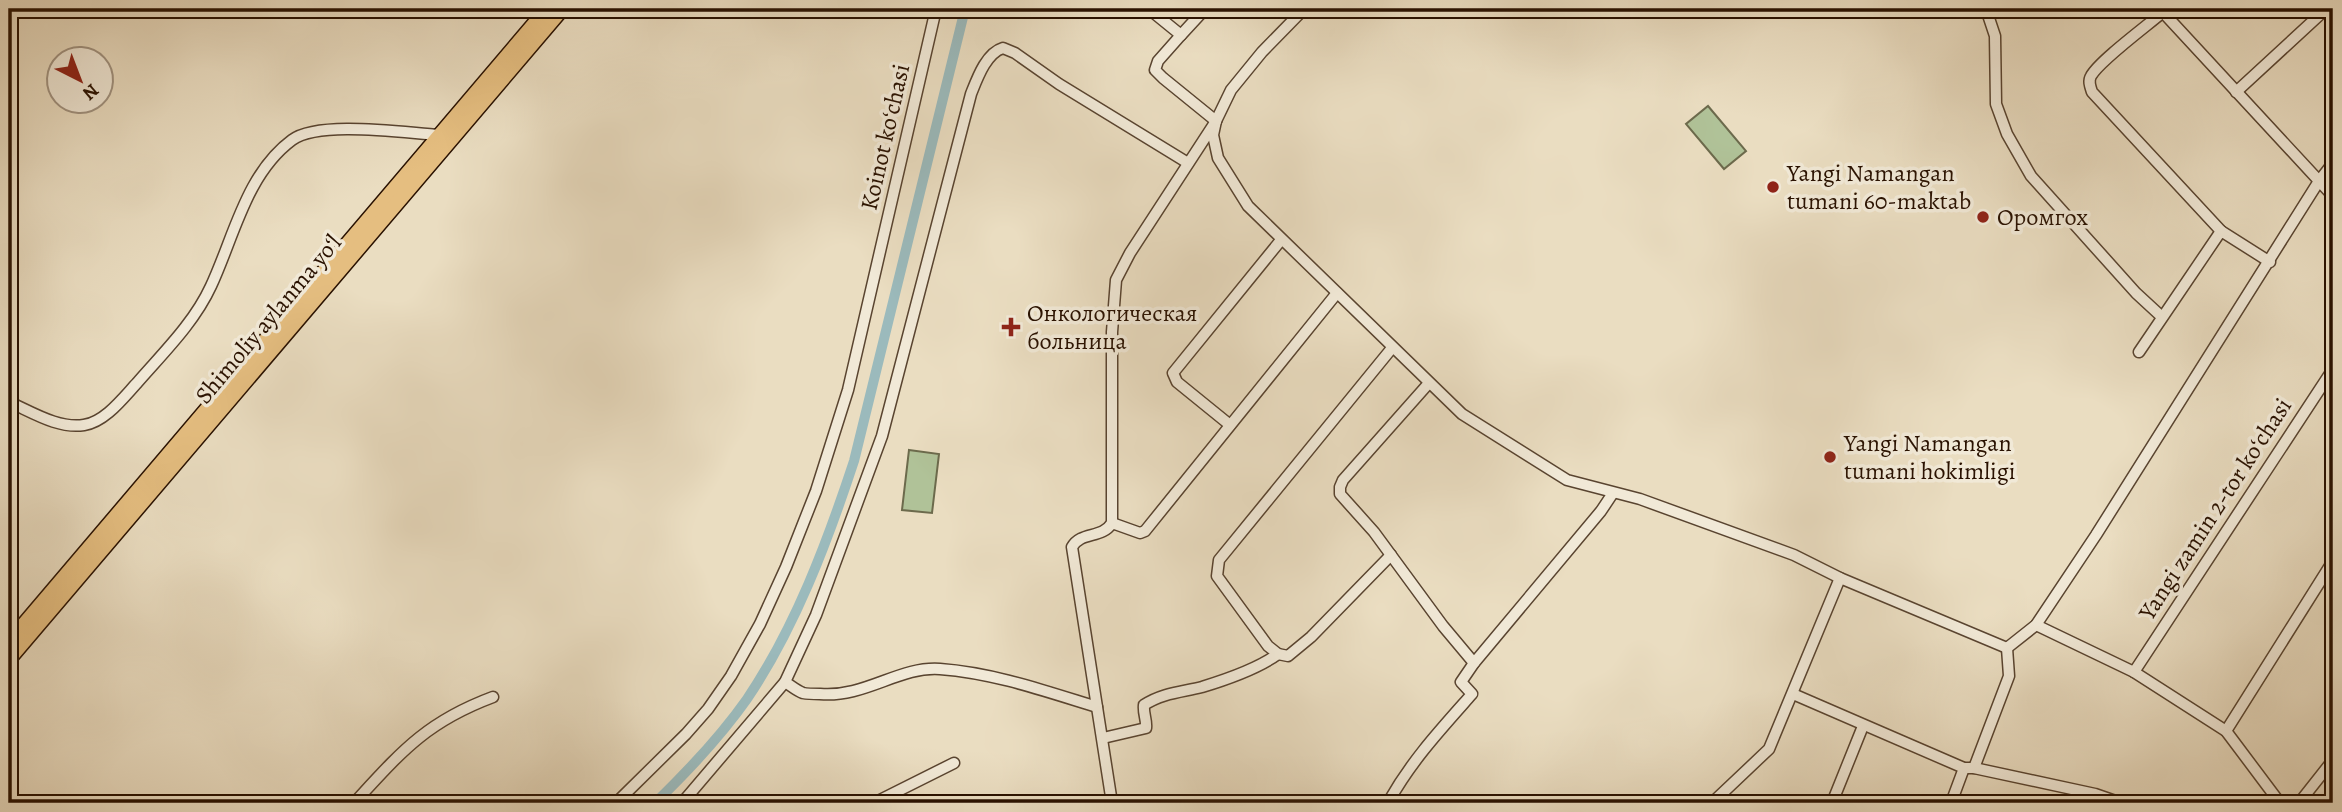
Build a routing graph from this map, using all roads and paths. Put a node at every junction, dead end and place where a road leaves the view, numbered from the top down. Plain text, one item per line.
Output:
1 (547, 9) edge
2 (562, 9) edge
3 (936, 9) edge
4 (1149, 9) edge
5 (1205, 9) edge
6 (1304, 9) edge
7 (1986, 9) edge
8 (2326, 9) edge
9 (2161, 10) edge
10 (1181, 35) junction
11 (2236, 92) junction
12 (1216, 121) junction
13 (439, 135) junction
14 (1188, 163) junction
15 (2333, 163) edge
16 (2319, 181) junction
17 (2333, 197) edge
18 (2221, 231) junction
19 (1281, 240) junction
20 (2270, 262) junction
21 (1337, 293) junction
22 (2162, 317) junction
23 (1392, 348) junction
24 (2139, 352) dead end
25 (2333, 369) edge
26 (1429, 383) junction
27 (9, 402) edge
28 (1230, 425) junction
29 (186, 441) junction
30 (1613, 493) junction
31 (1112, 523) junction
32 (1391, 555) junction
33 (2333, 561) edge
34 (1840, 578) junction
35 (2036, 625) junction
36 (18, 636) edge
37 (2007, 648) junction
38 (1278, 654) junction
39 (9, 659) edge
40 (1474, 663) junction
41 (2134, 672) junction
42 (785, 682) junction
43 (1793, 694) junction
44 (493, 697) dead end
45 (1097, 707) junction
46 (1863, 726) junction
47 (2226, 731) junction
48 (1103, 738) junction
49 (2333, 760) edge
50 (954, 763) dead end
51 (1969, 768) junction
52 (690, 800) edge
53 (1389, 802) edge
54 (355, 803) edge
55 (616, 803) edge
56 (874, 803) edge
57 (1112, 803) edge
58 (1712, 803) edge
59 (1832, 803) edge
60 (1951, 803) edge
61 (2121, 803) edge
62 (2280, 803) edge
63 (2299, 803) edge

1 - 13 main road, Shimoliy aylanma yoʻl
2 - 29 main road, Shimoliy aylanma yoʻl
3 - 55 street, Koinot koʻchasi
4 - 10 street
5 - 10 street
6 - 12 street
7 - 22 street
8 - 11 street
9 - 11 street
9 - 18 street
10 - 12 street
11 - 16 street
12 - 14 street
12 - 19 street
13 - 27 street
13 - 29 main road, Shimoliy aylanma yoʻl
14 - 31 street
14 - 42 street
15 - 16 street
16 - 17 street
16 - 20 street
18 - 20 street
18 - 22 street
19 - 21 street
19 - 28 street
20 - 35 street
21 - 23 street
21 - 28 street
22 - 24 street
23 - 26 street
23 - 38 street
25 - 41 street, Yangi zamin 2-tor koʻchasi
26 - 30 street
26 - 32 street
28 - 31 street
29 - 36 main road, Shimoliy aylanma yoʻl
30 - 34 street
30 - 40 street
31 - 45 street
32 - 38 street
32 - 40 street
33 - 47 street
34 - 37 street
34 - 43 street
35 - 37 street
35 - 41 street
36 - 39 main road, Shimoliy aylanma yoʻl
37 - 51 street
38 - 48 street
40 - 53 street
41 - 47 street
42 - 45 street
42 - 52 street
43 - 46 street
43 - 58 street
44 - 54 street
45 - 48 street
46 - 51 street
46 - 59 street
47 - 62 street
48 - 57 street
49 - 63 street
50 - 56 street
51 - 60 street
51 - 61 street

